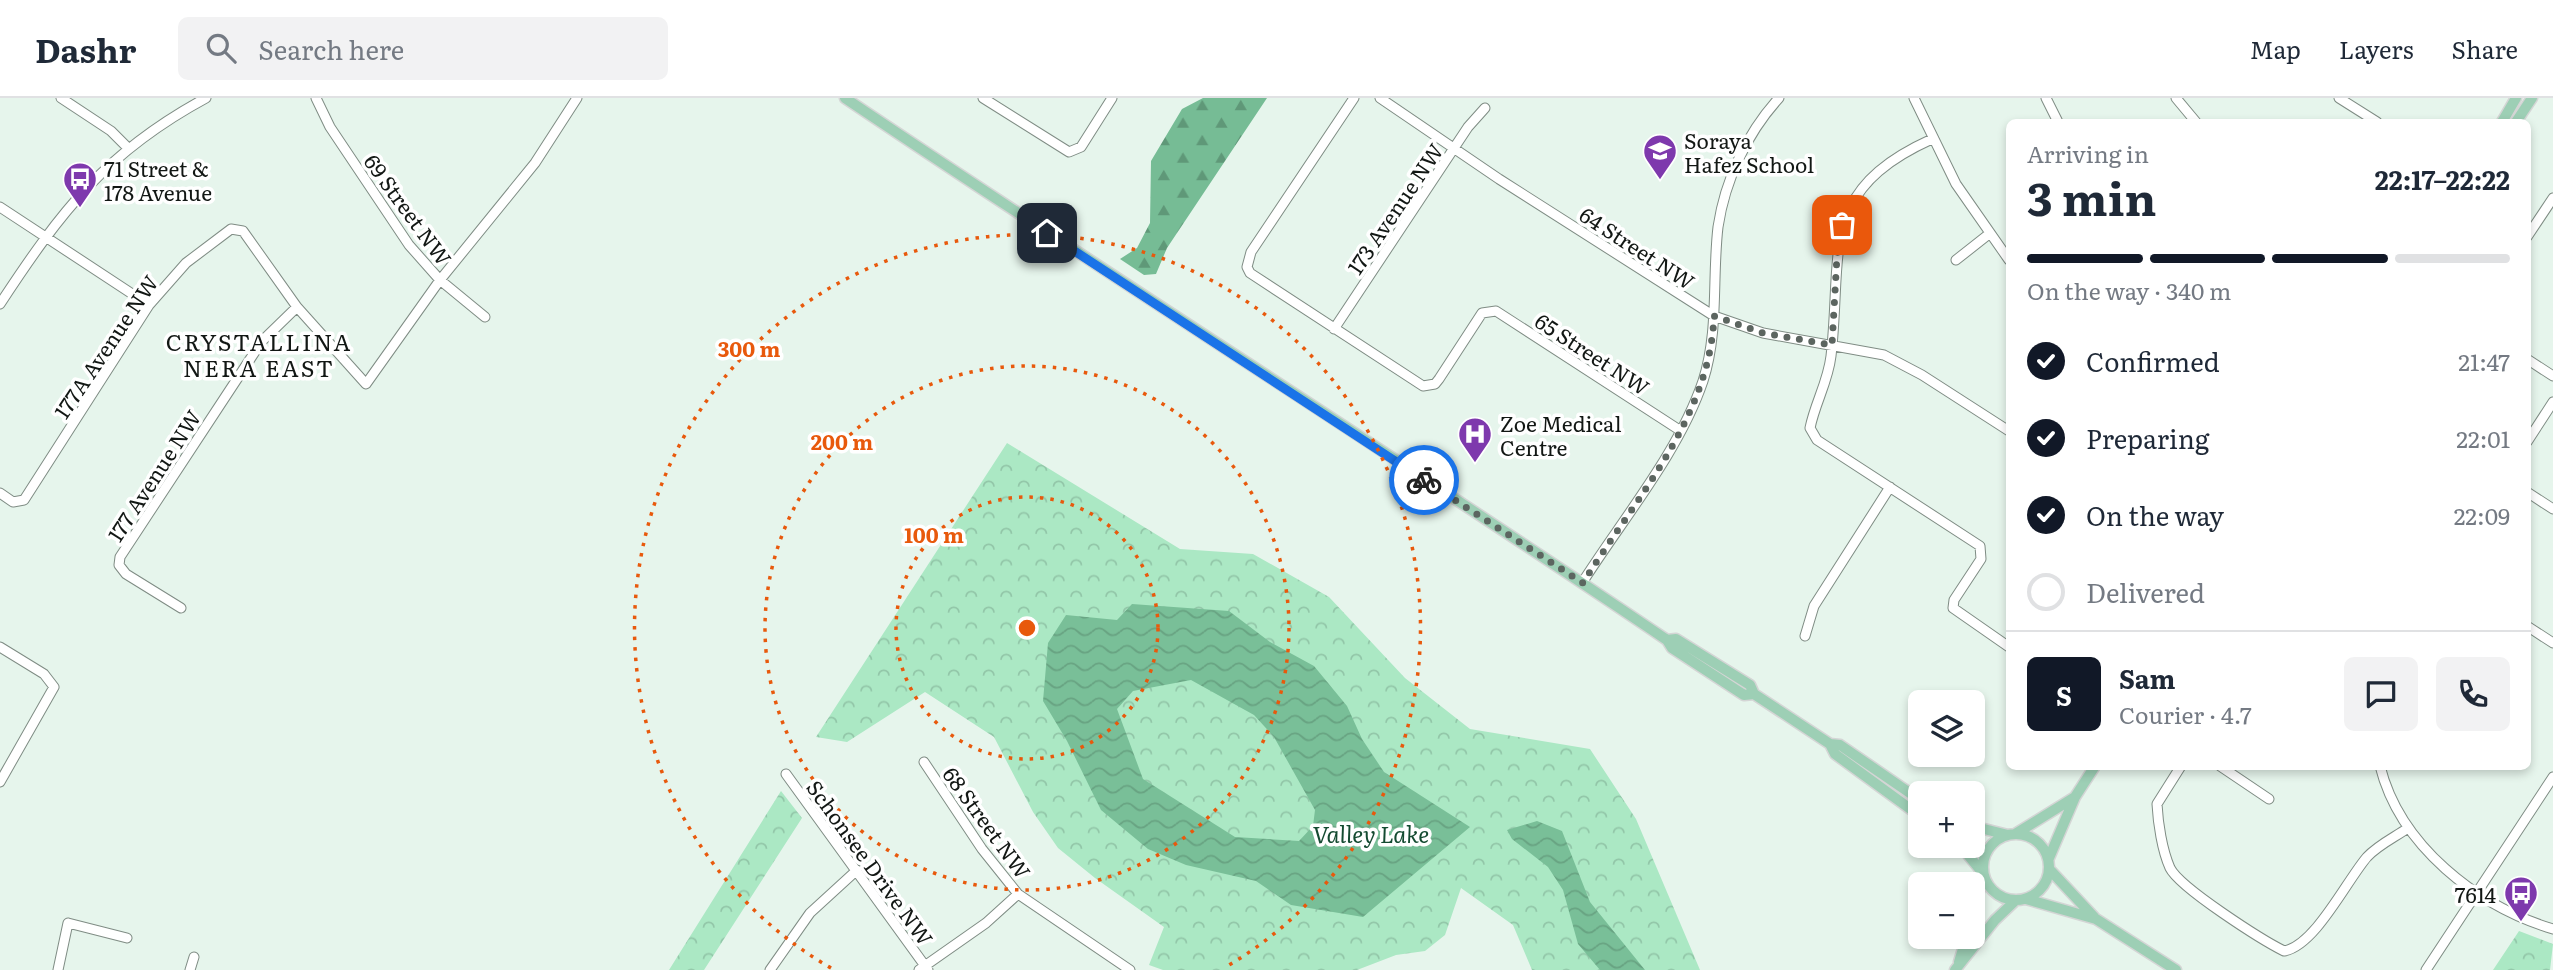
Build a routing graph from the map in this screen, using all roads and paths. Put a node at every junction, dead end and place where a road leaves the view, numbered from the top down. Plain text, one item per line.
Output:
1 (61, 98) edge
2 (206, 98) edge
3 (316, 98) edge
4 (577, 98) edge
5 (845, 98) edge
6 (983, 98) edge
7 (1112, 98) edge
8 (1353, 98) edge
9 (1380, 98) edge
10 (1779, 98) edge
11 (1914, 98) edge
12 (2046, 98) edge
13 (2176, 98) edge
14 (2339, 98) edge
15 (2516, 98) edge
16 (2532, 98) edge
17 (322, 103) edge
18 (1485, 108) dead end
19 (2056, 119) edge
20 (2194, 119) edge
21 (2372, 119) edge
22 (2504, 119) edge
23 (2517, 119) edge
24 (1932, 139) junction
25 (1455, 147) junction
26 (128, 149) junction
27 (2553, 198) edge
28 (0, 207) edge
29 (2531, 231) edge
30 (1989, 234) junction
31 (44, 236) junction
32 (2006, 256) edge
33 (1956, 260) dead end
34 (440, 280) junction
35 (0, 304) edge
36 (149, 305) junction
37 (297, 307) junction
38 (1714, 316) junction
39 (485, 317) dead end
40 (1334, 329) junction
41 (1832, 345) junction
42 (2531, 362) edge
43 (2553, 376) edge
44 (2553, 402) edge
45 (2006, 429) edge
46 (1681, 431) junction
47 (2531, 436) edge
48 (1890, 487) junction
49 (0, 494) edge
50 (2531, 495) edge
51 (2553, 509) edge
52 (1583, 583) junction
53 (181, 608) dead end
54 (2531, 629) edge
55 (1805, 636) dead end
56 (2553, 643) edge
57 (2006, 645) edge
58 (0, 647) edge
59 (1830, 744) junction
60 (924, 762) dead end
61 (2092, 770) edge
62 (2178, 770) edge
63 (2226, 770) edge
64 (2382, 770) edge
65 (786, 774) dead end
66 (2553, 776) edge
67 (0, 782) edge
68 (1908, 792) edge
69 (2075, 797) junction
70 (2269, 799) dead end
71 (1908, 807) edge
72 (2408, 828) junction
73 (1985, 829) edge
74 (2011, 834) junction
75 (1970, 858) edge
76 (2049, 858) junction
77 (857, 870) junction
78 (2051, 871) junction
79 (1981, 872) edge
80 (1983, 872) edge
81 (1985, 877) edge
82 (2478, 892) junction
83 (1018, 894) junction
84 (2021, 899) junction
85 (2096, 919) junction
86 (2553, 929) edge
87 (127, 939) dead end
88 (1963, 949) edge
89 (194, 957) dead end
90 (924, 969) edge
91 (1956, 969) edge
92 (58, 970) edge
93 (191, 970) edge
94 (770, 970) edge
95 (1130, 970) edge
96 (2176, 970) edge
97 (2426, 970) edge

1 - 26 street
2 - 26 street
3 - 17 street, 69 Street NW
4 - 34 street
5 - 52 main road
6 - 7 street
8 - 40 street
9 - 25 street, 64 Street NW
10 - 38 street
11 - 24 street
12 - 19 street
13 - 20 street
14 - 21 street
15 - 22 main road
16 - 23 main road
17 - 34 street, 69 Street NW
18 - 25 street, 173 Avenue NW
24 - 30 street
24 - 41 street
25 - 38 street, 64 Street NW
25 - 40 street, 173 Avenue NW
26 - 31 street
27 - 29 street
28 - 31 street
30 - 32 street
30 - 33 street
31 - 35 street
31 - 36 street
34 - 37 street
34 - 39 street, 69 Street NW
36 - 37 street, 177A Avenue NW
36 - 49 street, 177A Avenue NW
37 - 53 street, 177 Avenue NW
38 - 41 street, 64 Street NW
38 - 46 street
40 - 46 street, 65 Street NW
41 - 45 street, 64 Street NW
41 - 48 street
42 - 43 street
44 - 47 street
46 - 52 street
48 - 55 street
48 - 57 street
50 - 51 street
52 - 59 main road
54 - 56 street
58 - 67 street
59 - 68 main road
59 - 71 main road
60 - 83 street, 68 Street NW
61 - 69 main road
62 - 72 street
63 - 70 street
64 - 72 street
65 - 77 street, Schonsee Drive NW
66 - 82 street
69 - 74 main road
69 - 76 main road
72 - 82 street
73 - 74 main road
74 - 76 main road
74 - 80 main road
75 - 79 main road
76 - 78 main road
77 - 90 street, Schonsee Drive NW
77 - 94 street
78 - 84 main road
78 - 85 main road
81 - 84 main road
82 - 86 street
82 - 97 street
83 - 90 street
83 - 95 street, 68 Street NW
84 - 85 main road
84 - 91 main road
85 - 96 main road
87 - 92 street
88 - 91 main road
89 - 93 street

